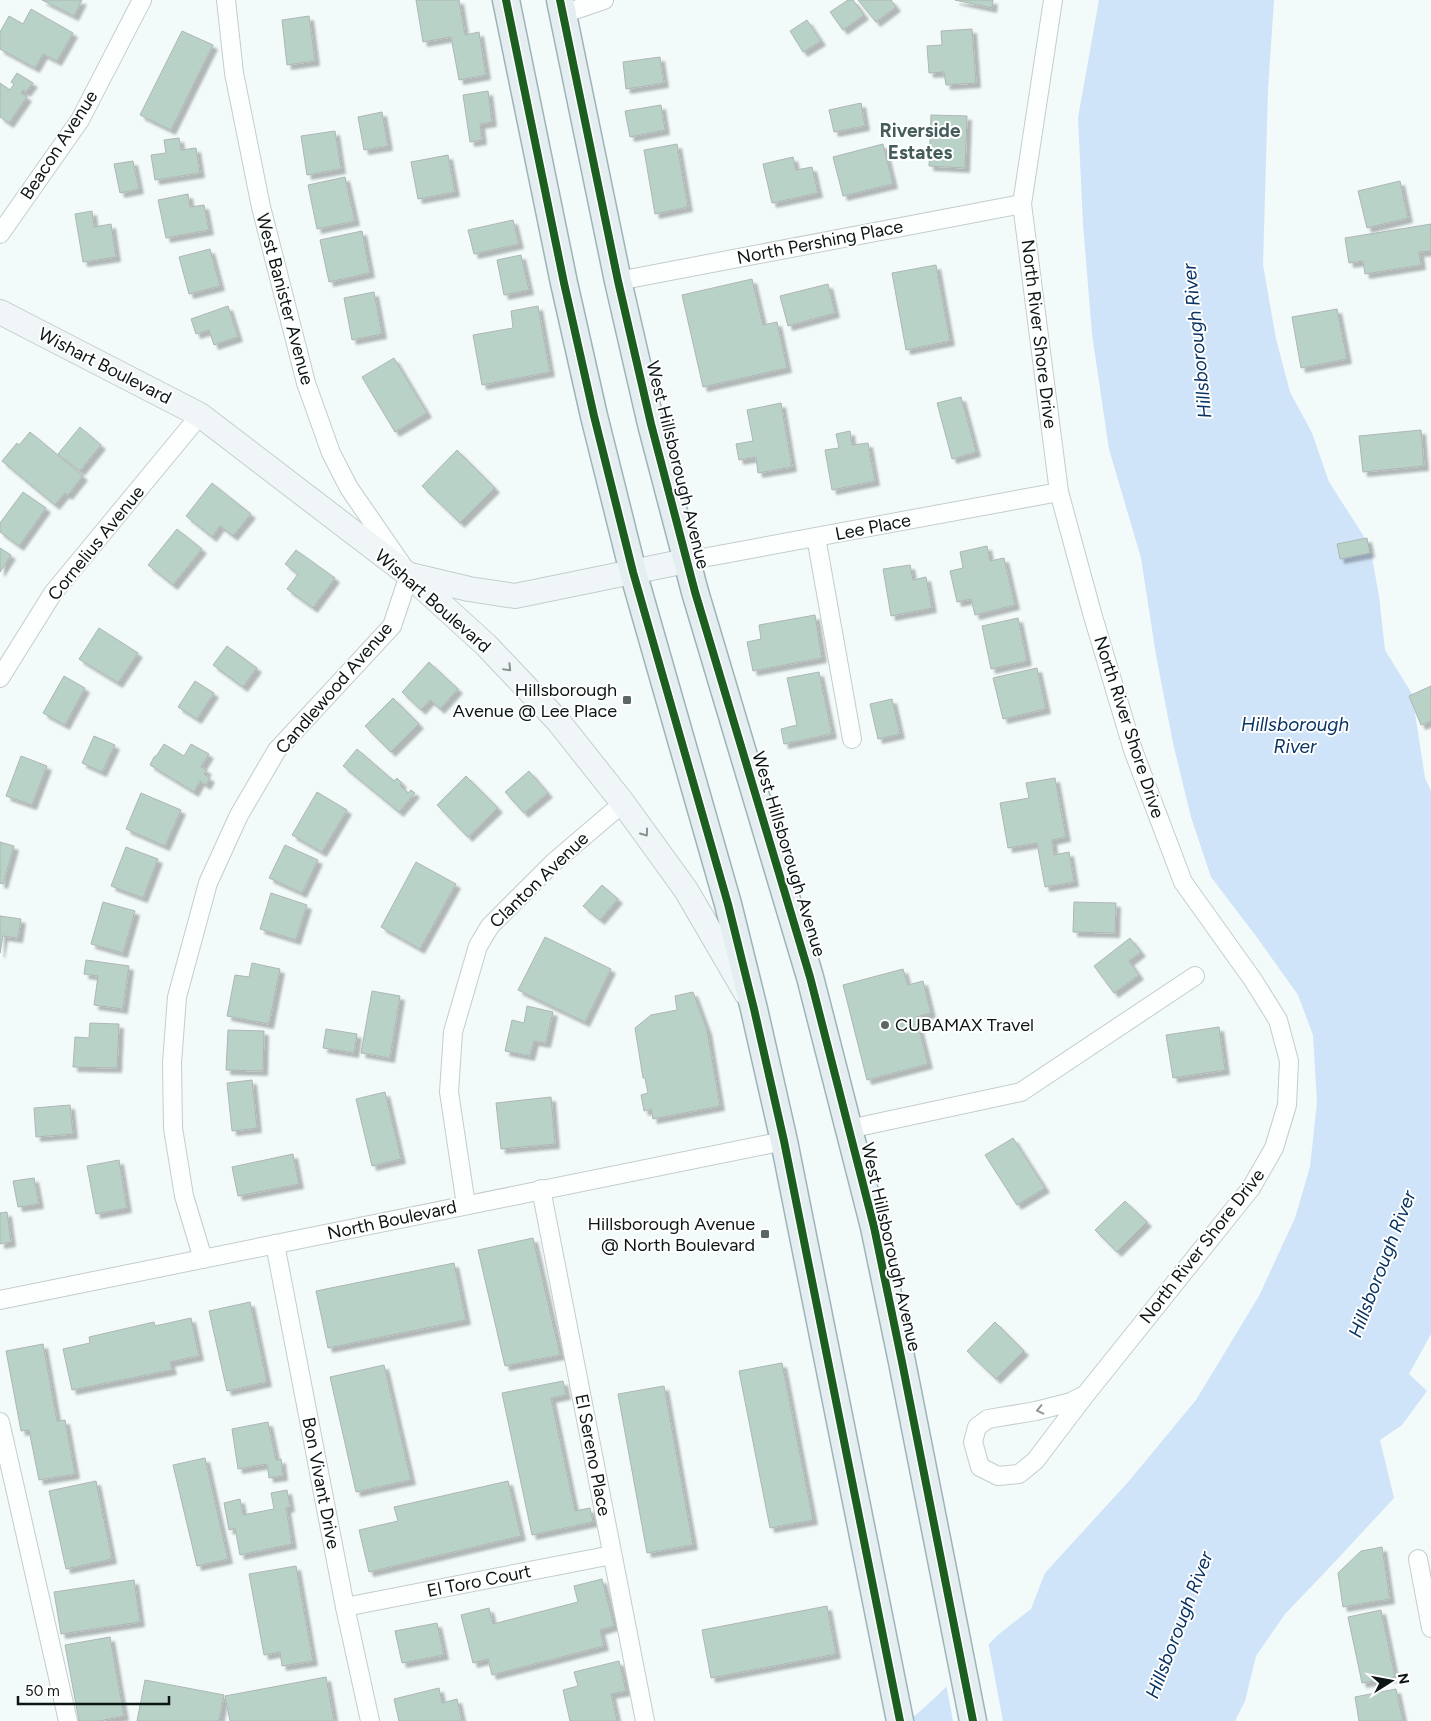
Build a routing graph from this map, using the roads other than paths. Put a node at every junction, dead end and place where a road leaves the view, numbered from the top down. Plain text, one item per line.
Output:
1 (142, 0) edge
2 (226, 0) edge
3 (506, 0) edge
4 (604, 0) edge
5 (1053, 0) edge
6 (562, 7) edge
7 (1022, 204) junction
8 (0, 234) edge
9 (618, 281) junction
10 (0, 312) edge
11 (200, 415) junction
12 (1059, 492) junction
13 (816, 537) junction
14 (686, 561) junction
15 (633, 572) junction
16 (409, 575) junction
17 (0, 678) edge
18 (852, 739) dead end
19 (623, 803) junction
20 (1196, 976) dead end
21 (754, 1009) junction
22 (849, 1129) junction
23 (784, 1141) junction
24 (542, 1189) junction
25 (466, 1205) junction
26 (275, 1244) junction
27 (203, 1259) junction
28 (0, 1300) edge
29 (1086, 1394) junction
30 (0, 1422) edge
31 (612, 1555) junction
32 (1418, 1559) dead end
33 (345, 1608) junction
34 (1431, 1628) edge
35 (68, 1721) edge
36 (370, 1721) edge
37 (645, 1721) edge
38 (900, 1721) edge
39 (973, 1721) edge

1 - 8 street, Beacon Avenue
2 - 16 street, West Banister Avenue
3 - 15 main road
4 - 6 street
5 - 7 street, North River Shore Drive
6 - 9 main road, West Hillsborough Avenue
7 - 9 street, North Pershing Place
7 - 12 street, North River Shore Drive
9 - 14 main road, West Hillsborough Avenue
10 - 11 street, Wishart Boulevard
11 - 16 street, Wishart Boulevard
11 - 17 street, Cornelius Avenue
12 - 13 street, Lee Place
12 - 29 street, North River Shore Drive
13 - 14 street, Lee Place
13 - 18 street
14 - 15 street
14 - 22 main road, West Hillsborough Avenue
15 - 16 street
15 - 21 main road
16 -> 19 street, Wishart Boulevard
16 - 27 street, Candlewood Avenue
19 -> 21 street, Wishart Boulevard
19 - 25 street, Clanton Avenue
20 - 22 street
21 - 23 main road
22 - 39 main road, West Hillsborough Avenue
23 - 24 street, North Boulevard
23 - 38 main road
24 - 25 street, North Boulevard
24 - 31 street, El Sereno Place
25 - 26 street, North Boulevard
26 - 27 street, North Boulevard
26 - 33 street, Bon Vivant Drive
27 - 28 street, North Boulevard
29 -> 29 street, North River Shore Drive
30 - 35 street
31 - 33 street, El Toro Court
31 - 37 street, El Sereno Place
32 - 34 street
33 - 36 street, Bon Vivant Drive

